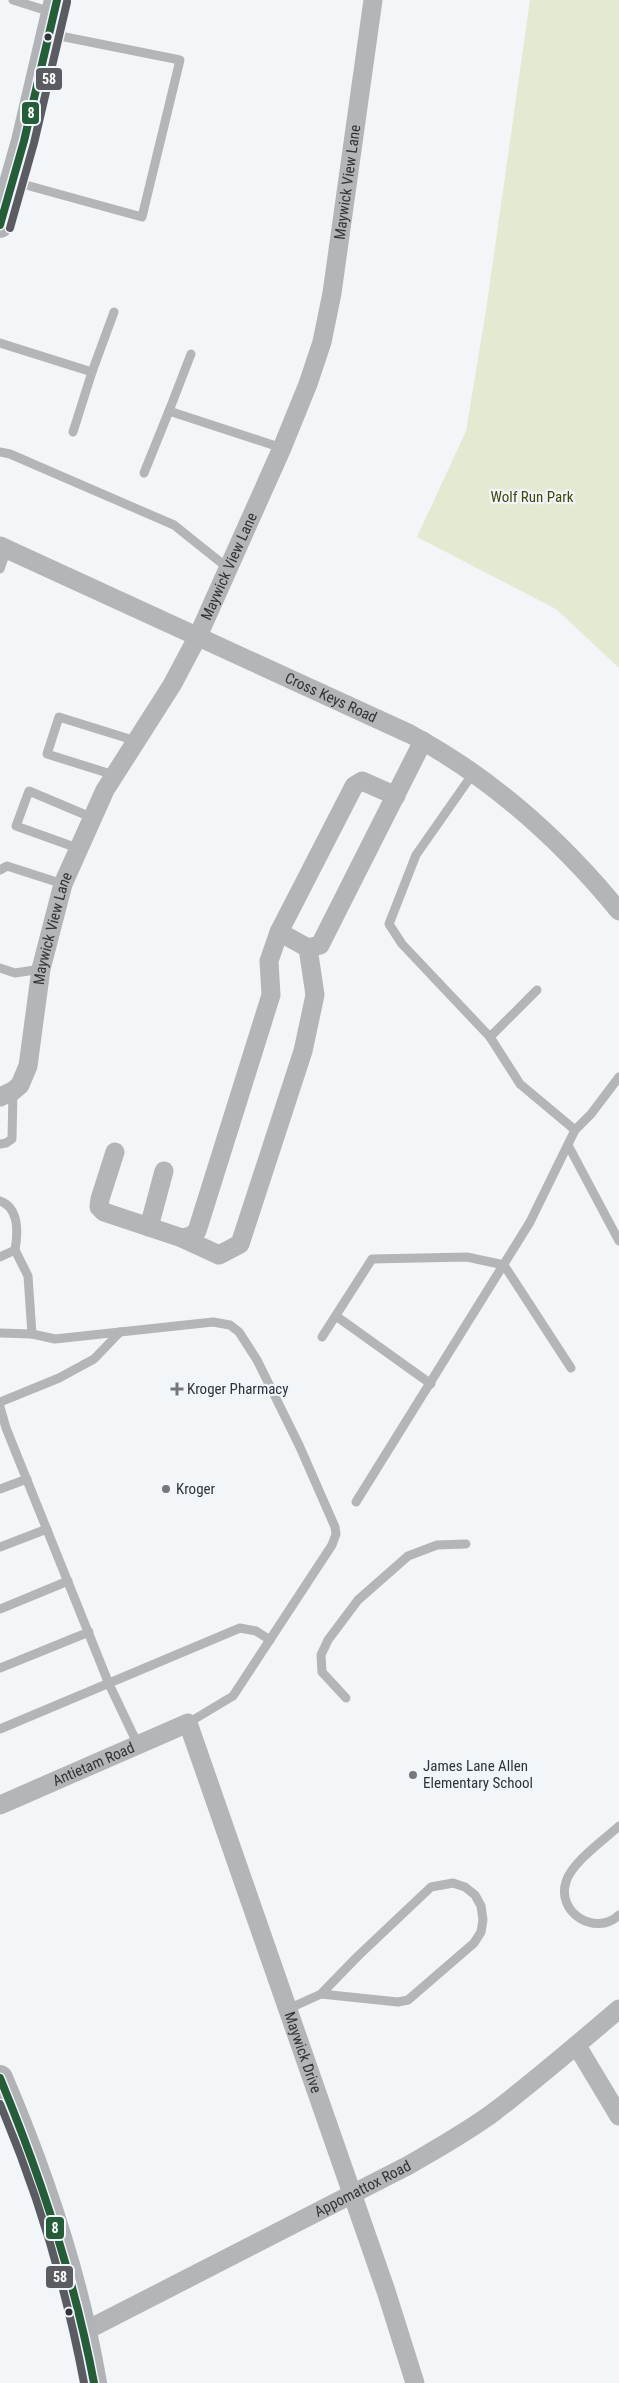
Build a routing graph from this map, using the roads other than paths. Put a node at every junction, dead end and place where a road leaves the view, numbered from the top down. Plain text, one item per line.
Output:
1 (13, 0) edge
2 (374, 0) edge
3 (54, 16) edge
4 (13, 181) junction
5 (0, 225) edge
6 (114, 312) dead end
7 (0, 343) edge
8 (191, 354) dead end
9 (92, 372) junction
10 (169, 411) junction
11 (73, 432) dead end
12 (282, 448) junction
13 (0, 452) edge
14 (144, 473) dead end
15 (3, 548) edge
16 (229, 568) junction
17 (0, 569) edge
18 (198, 636) junction
19 (423, 740) junction
20 (136, 741) junction
21 (474, 772) junction
22 (114, 775) junction
23 (396, 796) junction
24 (93, 818) junction
25 (80, 849) junction
26 (0, 870) edge
27 (63, 884) junction
28 (619, 911) edge
29 (279, 932) junction
30 (308, 948) junction
31 (0, 968) edge
32 (40, 969) junction
33 (537, 990) dead end
34 (490, 1037) junction
35 (619, 1077) edge
36 (7, 1094) edge
37 (575, 1130) junction
38 (0, 1144) edge
39 (568, 1144) junction
40 (115, 1152) dead end
41 (164, 1171) dead end
42 (0, 1201) edge
43 (149, 1227) junction
44 (182, 1238) junction
45 (619, 1242) edge
46 (14, 1250) junction
47 (0, 1257) edge
48 (504, 1265) junction
49 (336, 1316) junction
50 (120, 1332) junction
51 (0, 1333) edge
52 (32, 1334) junction
53 (322, 1337) dead end
54 (571, 1368) dead end
55 (431, 1384) junction
56 (0, 1402) edge
57 (0, 1407) edge
58 (3, 1430) edge
59 (27, 1479) junction
60 (0, 1489) edge
61 (356, 1502) dead end
62 (47, 1529) junction
63 (466, 1544) dead end
64 (0, 1547) edge
65 (68, 1581) junction
66 (0, 1608) edge
67 (89, 1632) junction
68 (270, 1640) junction
69 (0, 1668) edge
70 (110, 1684) junction
71 (346, 1698) dead end
72 (188, 1723) junction
73 (0, 1729) edge
74 (138, 1745) junction
75 (0, 1805) edge
76 (619, 1826) edge
77 (619, 1915) edge
78 (321, 1994) junction
79 (288, 2009) junction
80 (619, 2009) edge
81 (577, 2046) junction
82 (0, 2078) edge
83 (619, 2116) edge
84 (352, 2194) junction
85 (85, 2331) junction
86 (94, 2383) edge
87 (415, 2383) edge

1 - 3 lane
2 - 12 street, Maywick View Lane
3 - 4 main road
3 - 4 lane
4 - 5 main road
6 - 9 lane
7 - 9 lane
8 - 10 lane
9 - 11 lane
10 - 12 lane
10 - 14 lane
12 - 16 street, Maywick View Lane
13 - 16 lane
15 - 17 lane
15 - 18 street, Cross Keys Road
16 - 18 street, Maywick View Lane
18 - 19 street, Cross Keys Road
18 - 20 street, Maywick View Lane
19 - 21 street, Cross Keys Road
19 - 23 street
20 - 22 street, Maywick View Lane
20 - 22 lane
21 - 28 street, Cross Keys Road
21 - 34 lane
22 - 24 street, Maywick View Lane
23 - 29 street
23 - 30 street
24 - 25 street, Maywick View Lane
24 - 25 lane
25 - 27 street, Maywick View Lane
26 - 27 lane
27 - 32 street, Maywick View Lane
29 - 30 street
29 - 44 street
30 - 44 street
31 - 32 lane
32 - 36 street, Maywick View Lane
33 - 34 lane
34 - 37 lane
35 - 37 lane
36 - 38 lane
37 - 39 lane
39 - 45 lane
39 - 48 lane
40 - 43 street
41 - 43 street
42 - 46 lane
43 - 44 street
46 - 47 lane
46 - 52 lane
48 - 49 lane
48 - 54 lane
48 - 55 lane
49 - 53 lane
49 - 55 lane
50 - 52 lane
50 - 56 lane
50 - 68 lane
51 - 52 lane
55 - 61 lane
57 - 58 lane
58 - 59 lane
59 - 60 lane
59 - 62 lane
62 - 64 lane
62 - 65 lane
63 - 71 lane
65 - 66 lane
65 - 67 lane
67 - 69 lane
67 - 70 lane
68 - 70 lane
68 - 72 lane
70 - 73 lane
70 - 74 lane
72 - 74 street, Antietam Road
72 - 79 street, Maywick Drive
74 - 75 street, Antietam Road
76 - 77 lane
78 - 78 lane
78 - 79 lane
79 - 84 street, Maywick Drive
80 - 81 street, Appomattox Road
81 - 83 street
81 - 84 street, Appomattox Road
82 - 85 main road
84 - 85 street, Appomattox Road
84 - 87 street, Maywick Drive
85 - 86 main road

